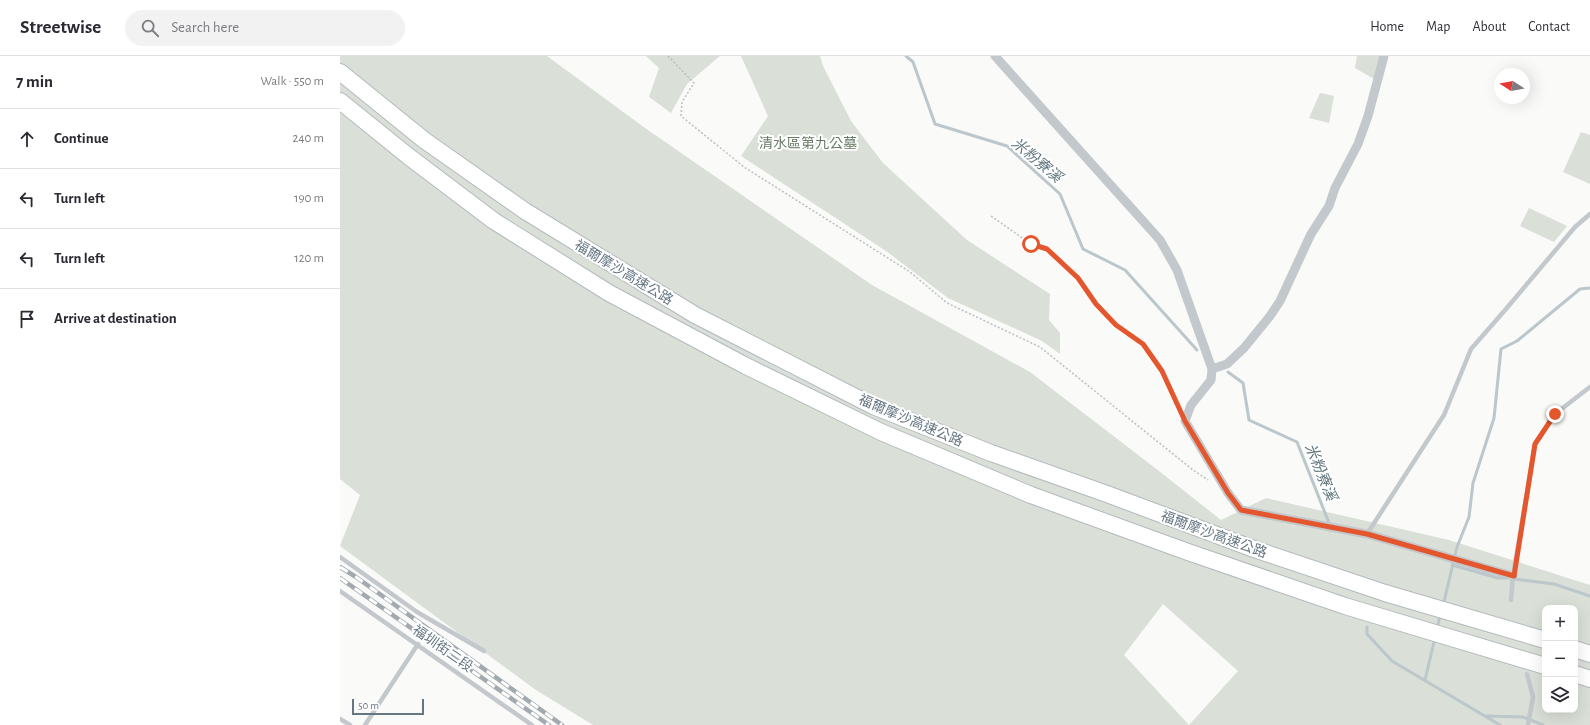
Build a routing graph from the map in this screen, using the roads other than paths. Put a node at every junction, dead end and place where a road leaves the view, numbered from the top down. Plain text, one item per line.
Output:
1 (995, 56) edge
2 (1384, 56) edge
3 (340, 72) edge
4 (340, 101) edge
5 (1590, 214) edge
6 (1212, 369) junction
7 (1590, 387) edge
8 (1367, 534) junction
9 (340, 557) edge
10 (1514, 576) junction
11 (340, 591) edge
12 (1511, 600) dead end
13 (1542, 639) edge
14 (418, 644) junction
15 (1578, 650) edge
16 (484, 651) dead end
17 (1590, 654) edge
18 (1542, 665) edge
19 (1527, 674) dead end
20 (1578, 675) edge
21 (1590, 679) edge
22 (340, 719) edge
23 (350, 725) edge
24 (365, 725) edge
25 (532, 725) edge
26 (1528, 725) edge

1 - 6 street
2 - 6 street
3 - 13 highway, 福爾摩沙高速公路
4 - 18 highway, 福爾摩沙高速公路
5 - 8 lane
6 - 8 street
7 - 10 lane
8 - 10 street
9 - 16 lane
10 - 12 lane
11 - 14 lane, 福圳街二段
14 - 24 lane
14 - 25 lane, 福圳街二段
15 - 17 highway
19 - 26 lane
20 - 21 highway
22 - 23 lane

